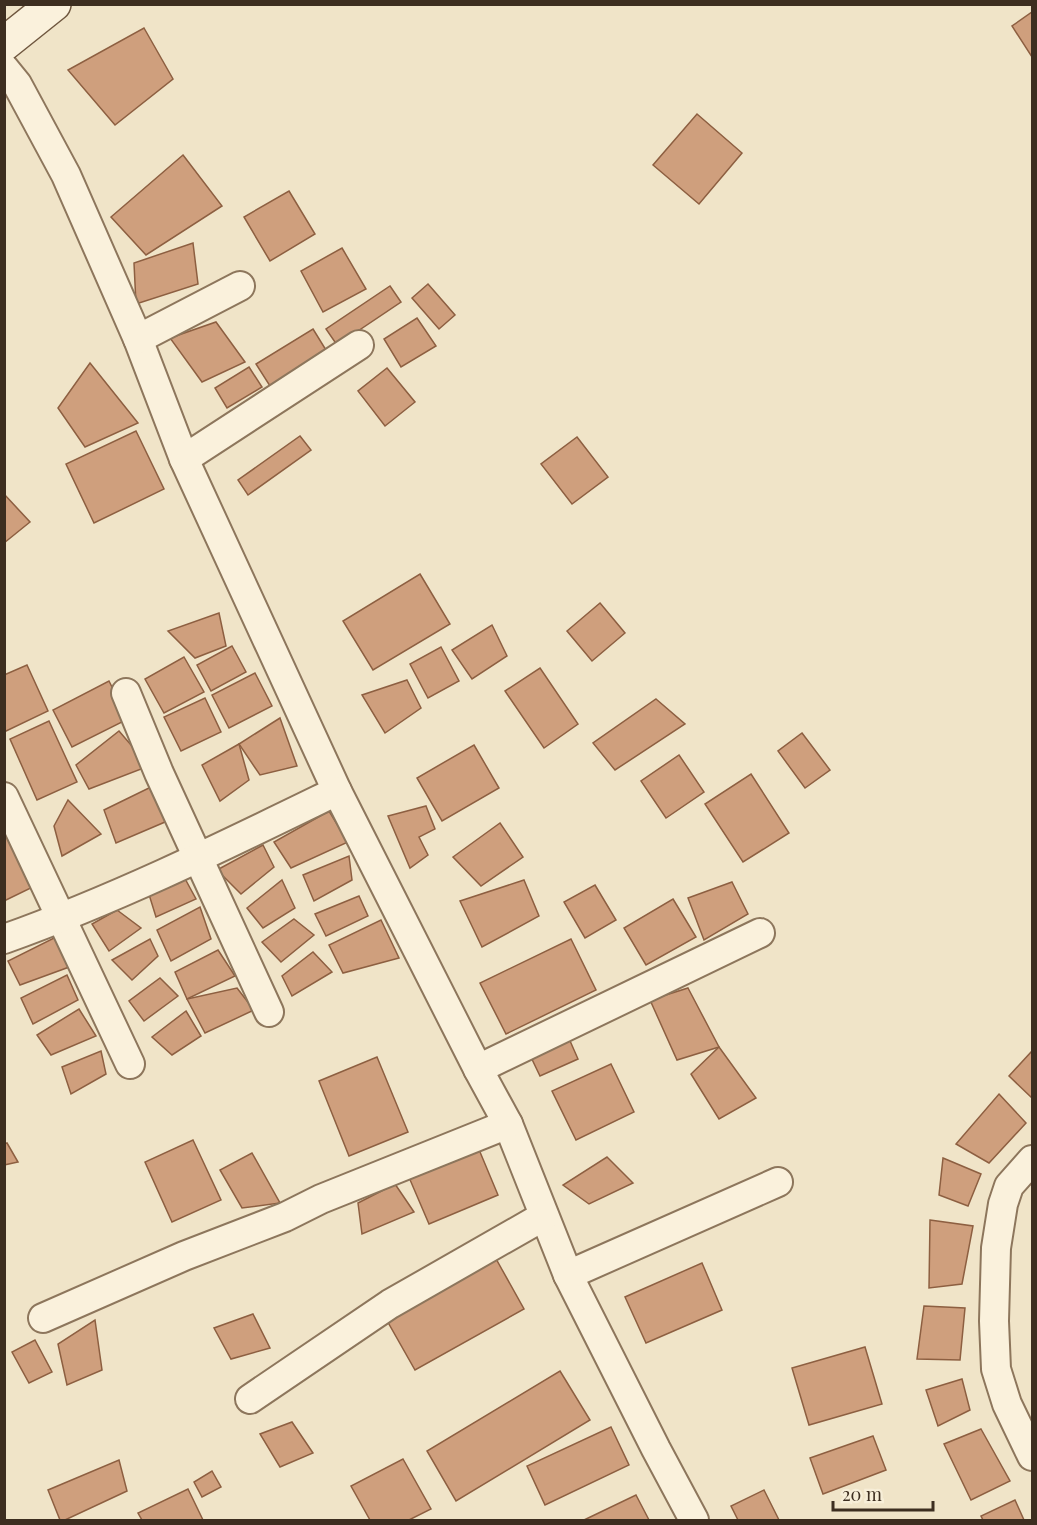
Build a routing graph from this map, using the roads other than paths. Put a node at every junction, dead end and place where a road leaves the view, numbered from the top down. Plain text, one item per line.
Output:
1 (54, 4) edge
2 (4, 44) edge
3 (4, 68) edge
4 (240, 286) dead end
5 (138, 339) junction
6 (359, 345) dead end
7 (184, 459) junction
8 (126, 693) dead end
9 (337, 791) junction
10 (4, 797) edge
11 (199, 858) junction
12 (62, 918) junction
13 (760, 933) dead end
14 (4, 939) edge
15 (269, 1012) dead end
16 (130, 1064) dead end
17 (478, 1069) junction
18 (508, 1124) junction
19 (1032, 1160) edge
20 (778, 1182) dead end
21 (543, 1216) junction
22 (568, 1275) junction
23 (43, 1318) dead end
24 (250, 1399) dead end
25 (1032, 1456) edge
26 (694, 1521) edge

1 - 2 main road
3 - 5 street
4 - 5 street
5 - 7 street
6 - 7 street
7 - 9 street
8 - 11 street
9 - 11 street
9 - 17 street
10 - 12 street
11 - 12 street
11 - 15 street
12 - 14 street
12 - 16 street
13 - 17 street
17 - 18 street
18 - 21 street
18 - 23 street
19 - 25 street
20 - 22 street
21 - 22 street
21 - 24 street
22 - 26 street

